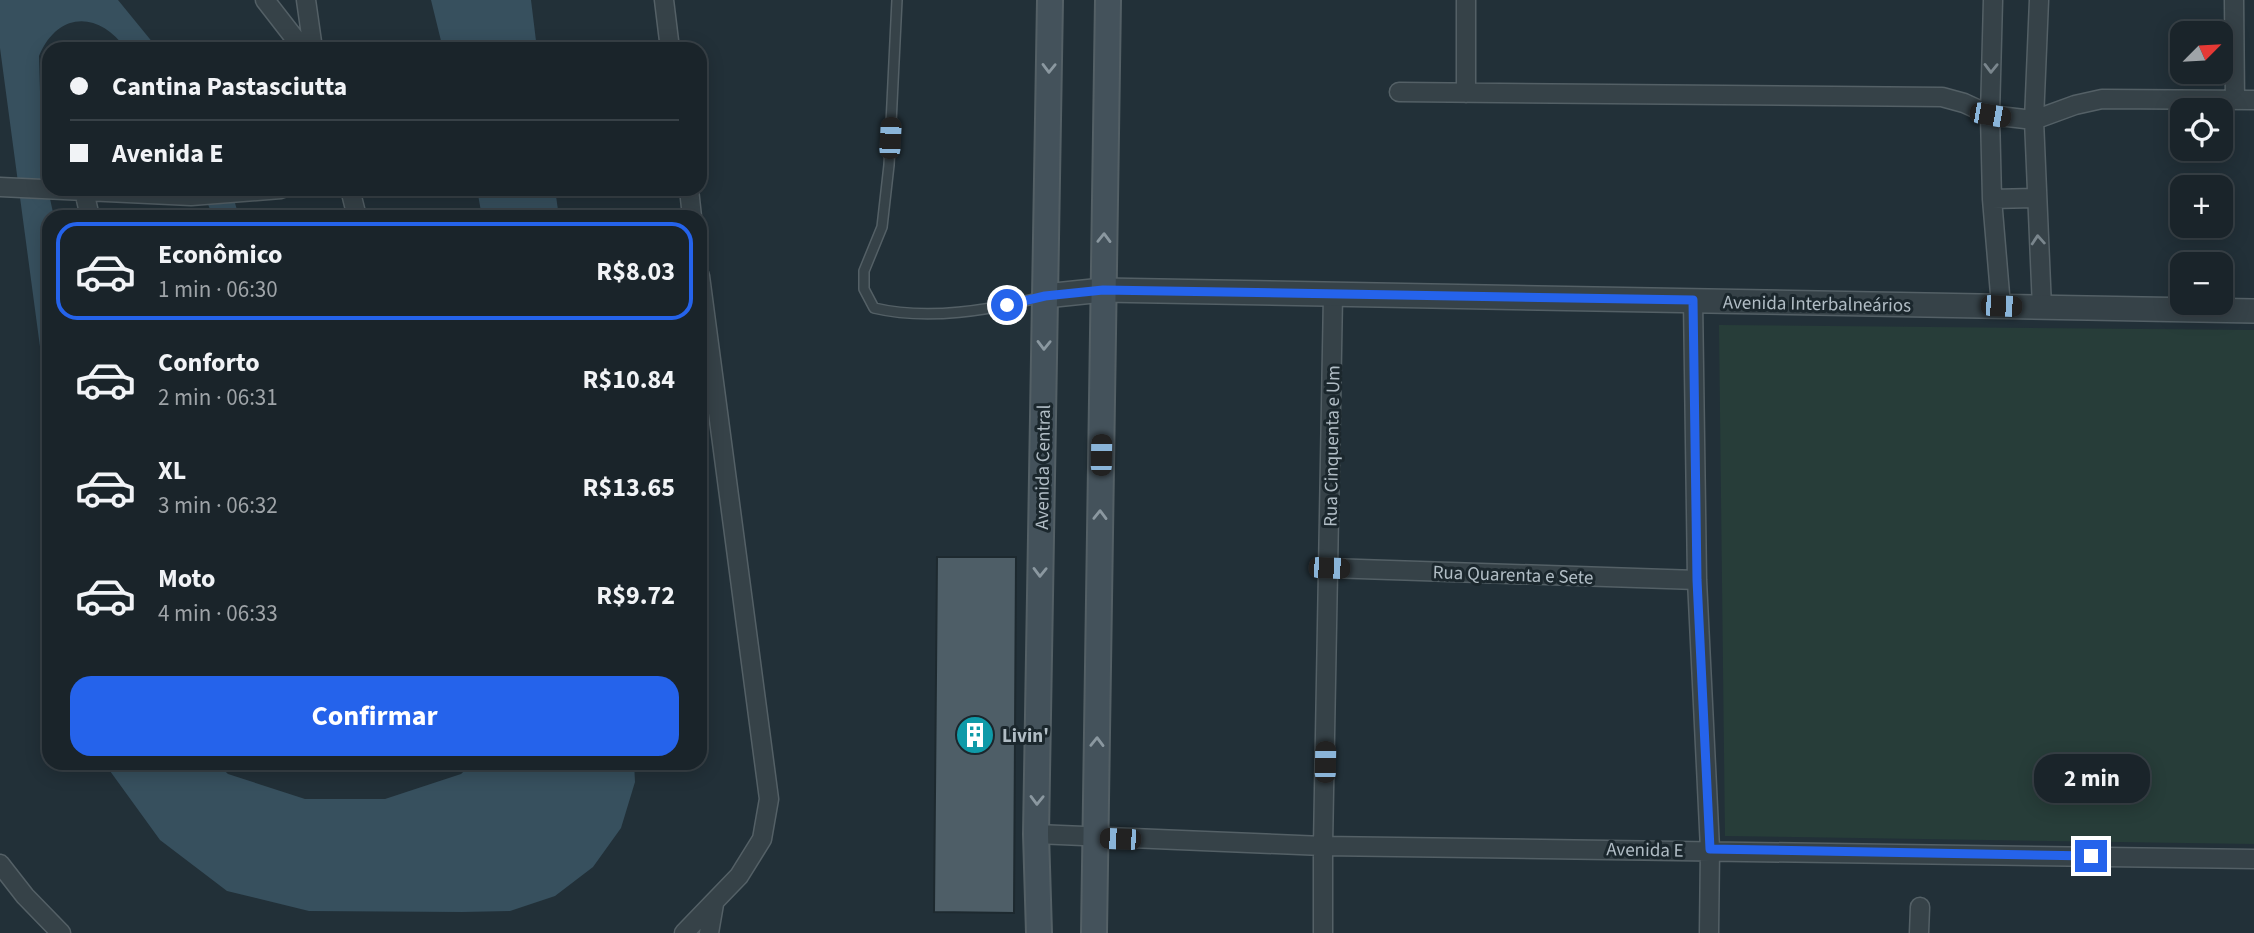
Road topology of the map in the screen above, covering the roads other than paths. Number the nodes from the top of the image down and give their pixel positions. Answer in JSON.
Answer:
{"nodes":[{"id":1,"x":265,"y":0,"type":"edge"},
{"id":2,"x":306,"y":0,"type":"edge"},
{"id":3,"x":664,"y":0,"type":"edge"},
{"id":4,"x":897,"y":0,"type":"edge"},
{"id":5,"x":1050,"y":0,"type":"edge"},
{"id":6,"x":1108,"y":0,"type":"edge"},
{"id":7,"x":1466,"y":0,"type":"edge"},
{"id":8,"x":1993,"y":0,"type":"edge"},
{"id":9,"x":2039,"y":0,"type":"edge"},
{"id":10,"x":2234,"y":0,"type":"edge"},
{"id":11,"x":298,"y":42,"type":"edge"},
{"id":12,"x":312,"y":42,"type":"edge"},
{"id":13,"x":669,"y":42,"type":"edge"},
{"id":14,"x":1399,"y":92,"type":"dead end"},
{"id":15,"x":1465,"y":93,"type":"junction"},
{"id":16,"x":2235,"y":100,"type":"junction"},
{"id":17,"x":2254,"y":100,"type":"edge"},
{"id":18,"x":1990,"y":115,"type":"junction"},
{"id":19,"x":2034,"y":120,"type":"junction"},
{"id":20,"x":1,"y":187,"type":"edge"},
{"id":21,"x":42,"y":189,"type":"edge"},
{"id":22,"x":2035,"y":198,"type":"junction"},
{"id":23,"x":1992,"y":199,"type":"junction"},
{"id":24,"x":1103,"y":290,"type":"junction"},
{"id":25,"x":1334,"y":295,"type":"junction"},
{"id":26,"x":1045,"y":296,"type":"junction"},
{"id":27,"x":1693,"y":300,"type":"junction"},
{"id":28,"x":2001,"y":306,"type":"junction"},
{"id":29,"x":2042,"y":308,"type":"junction"},
{"id":30,"x":2254,"y":311,"type":"edge"},
{"id":31,"x":707,"y":329,"type":"edge"},
{"id":32,"x":1329,"y":568,"type":"junction"},
{"id":33,"x":1697,"y":580,"type":"junction"},
{"id":34,"x":1036,"y":834,"type":"junction"},
{"id":35,"x":1095,"y":838,"type":"junction"},
{"id":36,"x":1323,"y":846,"type":"junction"},
{"id":37,"x":1710,"y":849,"type":"junction"},
{"id":38,"x":2254,"y":859,"type":"edge"},
{"id":39,"x":0,"y":864,"type":"edge"},
{"id":40,"x":714,"y":904,"type":"junction"},
{"id":41,"x":1920,"y":907,"type":"dead end"},
{"id":42,"x":61,"y":933,"type":"edge"},
{"id":43,"x":684,"y":933,"type":"edge"},
{"id":44,"x":709,"y":933,"type":"edge"},
{"id":45,"x":1039,"y":933,"type":"edge"},
{"id":46,"x":1094,"y":933,"type":"edge"},
{"id":47,"x":1323,"y":933,"type":"edge"},
{"id":48,"x":1709,"y":933,"type":"edge"},
{"id":49,"x":1919,"y":933,"type":"edge"}],
"edges":[{"from":1,"to":11,"type":"street"},
{"from":2,"to":12,"type":"street"},
{"from":3,"to":13,"type":"street"},
{"from":4,"to":26,"type":"lane"},
{"from":5,"to":26,"type":"main road","name":"Avenida Central","one_way":true},
{"from":24,"to":6,"type":"main road","one_way":true},
{"from":7,"to":15,"type":"street"},
{"from":8,"to":18,"type":"street","one_way":true},
{"from":9,"to":19,"type":"street"},
{"from":10,"to":16,"type":"street"},
{"from":14,"to":15,"type":"street"},
{"from":15,"to":18,"type":"street"},
{"from":16,"to":17,"type":"street"},
{"from":16,"to":19,"type":"street"},
{"from":18,"to":19,"type":"street"},
{"from":18,"to":23,"type":"street"},
{"from":19,"to":22,"type":"street"},
{"from":20,"to":21,"type":"street"},
{"from":22,"to":23,"type":"street"},
{"from":29,"to":22,"type":"street","one_way":true},
{"from":23,"to":28,"type":"street"},
{"from":24,"to":25,"type":"street","name":"Avenida Interbalneários"},
{"from":24,"to":26,"type":"street","name":"Avenida Interbalneários"},
{"from":35,"to":24,"type":"main road","one_way":true},
{"from":25,"to":27,"type":"street","name":"Avenida Interbalneários"},
{"from":25,"to":32,"type":"street","name":"Rua Cinquenta e Um"},
{"from":26,"to":34,"type":"main road","name":"Avenida Central","one_way":true},
{"from":27,"to":28,"type":"street","name":"Avenida Interbalneários"},
{"from":27,"to":33,"type":"street"},
{"from":28,"to":29,"type":"street","name":"Avenida Interbalneários"},
{"from":29,"to":30,"type":"street","name":"Avenida Interbalneários"},
{"from":31,"to":40,"type":"street"},
{"from":32,"to":33,"type":"street","name":"Rua Quarenta e Sete"},
{"from":32,"to":36,"type":"street","name":"Rua Cinquenta e Um"},
{"from":33,"to":37,"type":"street"},
{"from":34,"to":35,"type":"street","name":"Avenida E"},
{"from":34,"to":45,"type":"main road","name":"Avenida Central"},
{"from":35,"to":36,"type":"street","name":"Avenida E"},
{"from":35,"to":46,"type":"main road"},
{"from":36,"to":37,"type":"street","name":"Avenida E"},
{"from":36,"to":47,"type":"street","name":"Rua Cinquenta e Um"},
{"from":37,"to":38,"type":"street","name":"Avenida E"},
{"from":37,"to":48,"type":"street"},
{"from":39,"to":42,"type":"street"},
{"from":40,"to":43,"type":"street"},
{"from":40,"to":44,"type":"street"},
{"from":41,"to":49,"type":"street"}]}
